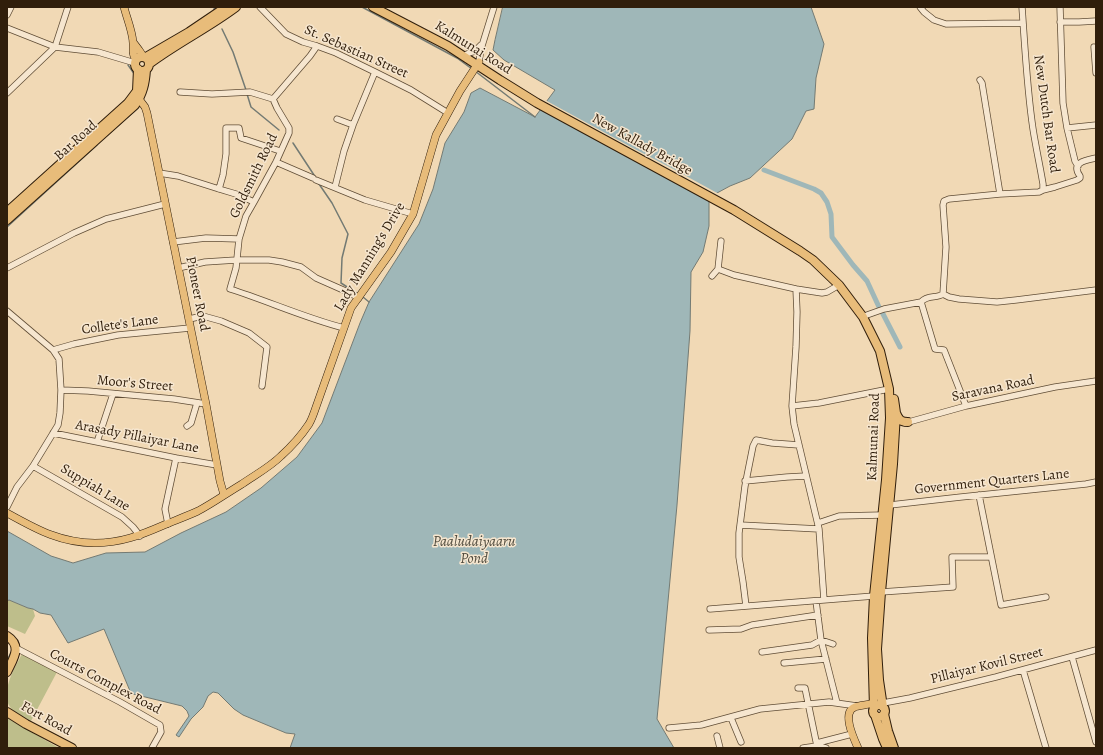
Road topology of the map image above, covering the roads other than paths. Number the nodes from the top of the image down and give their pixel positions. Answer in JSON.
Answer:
{"nodes":[{"id":1,"x":11,"y":7,"type":"edge"},
{"id":2,"x":68,"y":7,"type":"edge"},
{"id":3,"x":124,"y":7,"type":"edge"},
{"id":4,"x":226,"y":7,"type":"edge"},
{"id":5,"x":236,"y":7,"type":"edge"},
{"id":6,"x":260,"y":7,"type":"edge"},
{"id":7,"x":373,"y":7,"type":"edge"},
{"id":8,"x":385,"y":7,"type":"edge"},
{"id":9,"x":494,"y":7,"type":"edge"},
{"id":10,"x":920,"y":7,"type":"edge"},
{"id":11,"x":1022,"y":7,"type":"edge"},
{"id":12,"x":1060,"y":7,"type":"edge"},
{"id":13,"x":7,"y":15,"type":"edge"},
{"id":14,"x":1096,"y":21,"type":"edge"},
{"id":15,"x":1060,"y":22,"type":"junction"},
{"id":16,"x":1023,"y":23,"type":"junction"},
{"id":17,"x":7,"y":28,"type":"edge"},
{"id":18,"x":483,"y":41,"type":"junction"},
{"id":19,"x":317,"y":46,"type":"junction"},
{"id":20,"x":55,"y":47,"type":"junction"},
{"id":21,"x":1094,"y":47,"type":"dead end"},
{"id":22,"x":467,"y":54,"type":"junction"},
{"id":23,"x":142,"y":63,"type":"junction"},
{"id":24,"x":478,"y":64,"type":"junction"},
{"id":25,"x":485,"y":70,"type":"junction"},
{"id":26,"x":374,"y":72,"type":"junction"},
{"id":27,"x":1096,"y":74,"type":"edge"},
{"id":28,"x":470,"y":75,"type":"junction"},
{"id":29,"x":980,"y":80,"type":"dead end"},
{"id":30,"x":180,"y":92,"type":"dead end"},
{"id":31,"x":7,"y":93,"type":"edge"},
{"id":32,"x":273,"y":98,"type":"junction"},
{"id":33,"x":139,"y":99,"type":"junction"},
{"id":34,"x":537,"y":101,"type":"junction"},
{"id":35,"x":448,"y":113,"type":"junction"},
{"id":36,"x":337,"y":118,"type":"dead end"},
{"id":37,"x":353,"y":124,"type":"junction"},
{"id":38,"x":1096,"y":125,"type":"edge"},
{"id":39,"x":1067,"y":128,"type":"junction"},
{"id":40,"x":280,"y":151,"type":"junction"},
{"id":41,"x":1096,"y":158,"type":"edge"},
{"id":42,"x":276,"y":162,"type":"junction"},
{"id":43,"x":1078,"y":166,"type":"junction"},
{"id":44,"x":159,"y":173,"type":"junction"},
{"id":45,"x":335,"y":187,"type":"junction"},
{"id":46,"x":219,"y":188,"type":"junction"},
{"id":47,"x":1043,"y":190,"type":"junction"},
{"id":48,"x":1000,"y":194,"type":"junction"},
{"id":49,"x":254,"y":202,"type":"junction"},
{"id":50,"x":165,"y":204,"type":"junction"},
{"id":51,"x":735,"y":209,"type":"junction"},
{"id":52,"x":7,"y":212,"type":"edge"},
{"id":53,"x":413,"y":214,"type":"junction"},
{"id":54,"x":7,"y":220,"type":"edge"},
{"id":55,"x":240,"y":239,"type":"junction"},
{"id":56,"x":721,"y":241,"type":"dead end"},
{"id":57,"x":173,"y":242,"type":"junction"},
{"id":58,"x":236,"y":260,"type":"junction"},
{"id":59,"x":7,"y":268,"type":"edge"},
{"id":60,"x":178,"y":268,"type":"junction"},
{"id":61,"x":718,"y":269,"type":"junction"},
{"id":62,"x":712,"y":276,"type":"dead end"},
{"id":63,"x":839,"y":284,"type":"junction"},
{"id":64,"x":796,"y":289,"type":"junction"},
{"id":65,"x":1096,"y":290,"type":"edge"},
{"id":66,"x":943,"y":294,"type":"junction"},
{"id":67,"x":359,"y":298,"type":"junction"},
{"id":68,"x":921,"y":302,"type":"junction"},
{"id":69,"x":7,"y":311,"type":"edge"},
{"id":70,"x":865,"y":316,"type":"junction"},
{"id":71,"x":189,"y":319,"type":"junction"},
{"id":72,"x":190,"y":328,"type":"junction"},
{"id":73,"x":344,"y":328,"type":"junction"},
{"id":74,"x":53,"y":350,"type":"junction"},
{"id":75,"x":1096,"y":381,"type":"edge"},
{"id":76,"x":262,"y":386,"type":"dead end"},
{"id":77,"x":889,"y":389,"type":"junction"},
{"id":78,"x":61,"y":390,"type":"junction"},
{"id":79,"x":113,"y":394,"type":"junction"},
{"id":80,"x":197,"y":403,"type":"junction"},
{"id":81,"x":206,"y":404,"type":"junction"},
{"id":82,"x":792,"y":406,"type":"junction"},
{"id":83,"x":966,"y":406,"type":"junction"},
{"id":84,"x":896,"y":414,"type":"junction"},
{"id":85,"x":908,"y":422,"type":"junction"},
{"id":86,"x":896,"y":425,"type":"junction"},
{"id":87,"x":187,"y":426,"type":"dead end"},
{"id":88,"x":53,"y":433,"type":"junction"},
{"id":89,"x":97,"y":442,"type":"junction"},
{"id":90,"x":799,"y":445,"type":"junction"},
{"id":91,"x":176,"y":458,"type":"junction"},
{"id":92,"x":217,"y":465,"type":"junction"},
{"id":93,"x":33,"y":466,"type":"junction"},
{"id":94,"x":806,"y":476,"type":"junction"},
{"id":95,"x":746,"y":481,"type":"junction"},
{"id":96,"x":1096,"y":482,"type":"edge"},
{"id":97,"x":224,"y":495,"type":"junction"},
{"id":98,"x":979,"y":495,"type":"junction"},
{"id":99,"x":890,"y":505,"type":"junction"},
{"id":100,"x":7,"y":507,"type":"edge"},
{"id":101,"x":7,"y":513,"type":"edge"},
{"id":102,"x":882,"y":515,"type":"junction"},
{"id":103,"x":168,"y":524,"type":"junction"},
{"id":104,"x":740,"y":525,"type":"junction"},
{"id":105,"x":818,"y":526,"type":"junction"},
{"id":106,"x":140,"y":536,"type":"junction"},
{"id":107,"x":991,"y":557,"type":"junction"},
{"id":108,"x":878,"y":594,"type":"junction"},
{"id":109,"x":1046,"y":597,"type":"dead end"},
{"id":110,"x":824,"y":600,"type":"junction"},
{"id":111,"x":816,"y":601,"type":"junction"},
{"id":112,"x":746,"y":606,"type":"junction"},
{"id":113,"x":710,"y":609,"type":"dead end"},
{"id":114,"x":818,"y":615,"type":"junction"},
{"id":115,"x":709,"y":630,"type":"dead end"},
{"id":116,"x":7,"y":636,"type":"edge"},
{"id":117,"x":821,"y":640,"type":"junction"},
{"id":118,"x":833,"y":644,"type":"dead end"},
{"id":119,"x":16,"y":648,"type":"junction"},
{"id":120,"x":1096,"y":650,"type":"edge"},
{"id":121,"x":762,"y":652,"type":"dead end"},
{"id":122,"x":1072,"y":656,"type":"junction"},
{"id":123,"x":826,"y":658,"type":"junction"},
{"id":124,"x":784,"y":663,"type":"dead end"},
{"id":125,"x":1023,"y":670,"type":"junction"},
{"id":126,"x":7,"y":672,"type":"edge"},
{"id":127,"x":798,"y":688,"type":"dead end"},
{"id":128,"x":837,"y":703,"type":"junction"},
{"id":129,"x":809,"y":704,"type":"junction"},
{"id":130,"x":859,"y":706,"type":"junction"},
{"id":131,"x":883,"y":708,"type":"junction"},
{"id":132,"x":874,"y":709,"type":"junction"},
{"id":133,"x":7,"y":712,"type":"edge"},
{"id":134,"x":731,"y":718,"type":"junction"},
{"id":135,"x":669,"y":728,"type":"dead end"},
{"id":136,"x":852,"y":734,"type":"junction"},
{"id":137,"x":717,"y":736,"type":"dead end"},
{"id":138,"x":741,"y":742,"type":"dead end"},
{"id":139,"x":1096,"y":742,"type":"edge"},
{"id":140,"x":817,"y":744,"type":"junction"},
{"id":141,"x":72,"y":748,"type":"edge"},
{"id":142,"x":152,"y":748,"type":"edge"},
{"id":143,"x":720,"y":748,"type":"edge"},
{"id":144,"x":803,"y":748,"type":"edge"},
{"id":145,"x":826,"y":748,"type":"edge"},
{"id":146,"x":858,"y":748,"type":"edge"},
{"id":147,"x":887,"y":748,"type":"edge"},
{"id":148,"x":894,"y":748,"type":"edge"},
{"id":149,"x":1046,"y":748,"type":"edge"}],
"edges":[{"from":1,"to":13,"type":"street"},
{"from":2,"to":20,"type":"street"},
{"from":3,"to":23,"type":"main road","name":"Bar Road"},
{"from":4,"to":23,"type":"highway"},
{"from":5,"to":23,"type":"highway"},
{"from":6,"to":19,"type":"street","name":"St. Sebastian Street"},
{"from":7,"to":24,"type":"highway","name":"Kalmunai Road"},
{"from":8,"to":22,"type":"highway","name":"Kalmunai Road"},
{"from":9,"to":18,"type":"street"},
{"from":10,"to":16,"type":"street"},
{"from":11,"to":16,"type":"street","name":"New Dutch Bar Road"},
{"from":12,"to":15,"type":"street"},
{"from":14,"to":15,"type":"street"},
{"from":15,"to":39,"type":"street"},
{"from":16,"to":47,"type":"street","name":"New Dutch Bar Road"},
{"from":17,"to":20,"type":"street"},
{"from":18,"to":22,"type":"street"},
{"from":18,"to":24,"type":"street"},
{"from":19,"to":26,"type":"street","name":"St. Sebastian Street"},
{"from":19,"to":32,"type":"street"},
{"from":20,"to":23,"type":"street"},
{"from":20,"to":31,"type":"street"},
{"from":21,"to":27,"type":"street"},
{"from":22,"to":24,"type":"highway","name":"Kalmunai Road"},
{"from":23,"to":33,"type":"highway","name":"Bar Road"},
{"from":23,"to":52,"type":"highway","name":"Bar Road"},
{"from":24,"to":25,"type":"highway","name":"Kalmunai Road"},
{"from":24,"to":28,"type":"main road","name":"Lady Manning’s Drive"},
{"from":24,"to":34,"type":"highway","name":"Kalmunai Road"},
{"from":25,"to":28,"type":"main road"},
{"from":25,"to":34,"type":"highway","name":"Kalmunai Road"},
{"from":26,"to":35,"type":"street","name":"St. Sebastian Street"},
{"from":26,"to":37,"type":"street"},
{"from":28,"to":35,"type":"main road","name":"Lady Manning’s Drive"},
{"from":29,"to":48,"type":"street"},
{"from":30,"to":32,"type":"street"},
{"from":32,"to":40,"type":"street","name":"Goldsmith Road"},
{"from":33,"to":44,"type":"main road","name":"Pioneer Road"},
{"from":33,"to":54,"type":"highway","name":"Bar Road"},
{"from":34,"to":51,"type":"highway","name":"New Kallady Bridge"},
{"from":35,"to":53,"type":"main road","name":"Lady Manning’s Drive"},
{"from":36,"to":37,"type":"street"},
{"from":37,"to":45,"type":"street"},
{"from":38,"to":39,"type":"street"},
{"from":39,"to":43,"type":"street"},
{"from":40,"to":42,"type":"street","name":"Goldsmith Road"},
{"from":40,"to":46,"type":"street"},
{"from":41,"to":43,"type":"street"},
{"from":42,"to":45,"type":"street"},
{"from":42,"to":49,"type":"street","name":"Goldsmith Road"},
{"from":43,"to":47,"type":"street"},
{"from":44,"to":46,"type":"street"},
{"from":44,"to":50,"type":"main road","name":"Pioneer Road"},
{"from":45,"to":53,"type":"street"},
{"from":46,"to":49,"type":"street"},
{"from":47,"to":48,"type":"street","name":"New Dutch Bar Road"},
{"from":48,"to":66,"type":"street","name":"New Dutch Bar Road"},
{"from":49,"to":55,"type":"street","name":"Goldsmith Road"},
{"from":50,"to":57,"type":"main road","name":"Pioneer Road"},
{"from":50,"to":59,"type":"street"},
{"from":51,"to":63,"type":"highway","name":"Kalmunai Road"},
{"from":51,"to":70,"type":"highway","name":"Kalmunai Road"},
{"from":53,"to":67,"type":"main road","name":"Lady Manning’s Drive"},
{"from":55,"to":57,"type":"street"},
{"from":55,"to":58,"type":"street","name":"Goldsmith Road"},
{"from":56,"to":61,"type":"street"},
{"from":57,"to":60,"type":"main road","name":"Pioneer Road"},
{"from":58,"to":60,"type":"street"},
{"from":58,"to":67,"type":"street"},
{"from":58,"to":73,"type":"street","name":"Goldsmith Road"},
{"from":60,"to":71,"type":"main road","name":"Pioneer Road"},
{"from":61,"to":62,"type":"street"},
{"from":61,"to":64,"type":"street"},
{"from":63,"to":64,"type":"street"},
{"from":63,"to":70,"type":"highway","name":"Kalmunai Road"},
{"from":64,"to":82,"type":"street"},
{"from":65,"to":66,"type":"street"},
{"from":66,"to":68,"type":"street"},
{"from":67,"to":73,"type":"main road","name":"Lady Manning’s Drive"},
{"from":68,"to":70,"type":"street"},
{"from":68,"to":83,"type":"street"},
{"from":69,"to":74,"type":"street"},
{"from":70,"to":77,"type":"highway","name":"Kalmunai Road"},
{"from":70,"to":84,"type":"highway","name":"Kalmunai Road"},
{"from":71,"to":72,"type":"main road","name":"Pioneer Road"},
{"from":71,"to":76,"type":"street"},
{"from":72,"to":74,"type":"street","name":"Collete's Lane"},
{"from":72,"to":81,"type":"main road","name":"Pioneer Road"},
{"from":73,"to":97,"type":"main road","name":"Lady Manning’s Drive"},
{"from":74,"to":78,"type":"street"},
{"from":75,"to":83,"type":"street","name":"Saravana Road"},
{"from":77,"to":82,"type":"street"},
{"from":77,"to":102,"type":"highway","name":"Kalmunai Road"},
{"from":78,"to":79,"type":"street","name":"Moor's Street"},
{"from":78,"to":88,"type":"street"},
{"from":79,"to":80,"type":"street","name":"Moor's Street"},
{"from":79,"to":89,"type":"street"},
{"from":80,"to":81,"type":"street","name":"Moor's Street"},
{"from":80,"to":87,"type":"street"},
{"from":81,"to":92,"type":"main road","name":"Pioneer Road"},
{"from":82,"to":90,"type":"street"},
{"from":83,"to":85,"type":"street","name":"Saravana Road"},
{"from":84,"to":85,"type":"highway"},
{"from":84,"to":86,"type":"highway","name":"Kalmunai Road"},
{"from":85,"to":86,"type":"street","name":"Saravana Road"},
{"from":86,"to":99,"type":"highway","name":"Kalmunai Road"},
{"from":88,"to":89,"type":"street","name":"Arasady Pillaiyar Lane"},
{"from":88,"to":93,"type":"street"},
{"from":89,"to":91,"type":"street","name":"Arasady Pillaiyar Lane"},
{"from":90,"to":94,"type":"street"},
{"from":90,"to":95,"type":"street"},
{"from":91,"to":92,"type":"street","name":"Arasady Pillaiyar Lane"},
{"from":91,"to":103,"type":"street"},
{"from":92,"to":97,"type":"main road","name":"Pioneer Road"},
{"from":93,"to":100,"type":"street"},
{"from":93,"to":106,"type":"street","name":"Suppiah Lane"},
{"from":94,"to":95,"type":"street"},
{"from":94,"to":105,"type":"street"},
{"from":95,"to":104,"type":"street"},
{"from":96,"to":98,"type":"street","name":"Government Quarters Lane"},
{"from":97,"to":103,"type":"main road","name":"Lady Manning’s Drive"},
{"from":98,"to":99,"type":"street","name":"Government Quarters Lane"},
{"from":98,"to":107,"type":"street"},
{"from":99,"to":108,"type":"highway","name":"Kalmunai Road"},
{"from":101,"to":106,"type":"main road","name":"Lady Manning’s Drive"},
{"from":102,"to":105,"type":"street"},
{"from":102,"to":108,"type":"highway","name":"Kalmunai Road"},
{"from":103,"to":106,"type":"main road","name":"Lady Manning’s Drive"},
{"from":104,"to":105,"type":"street"},
{"from":104,"to":112,"type":"street"},
{"from":105,"to":110,"type":"street"},
{"from":107,"to":108,"type":"street"},
{"from":107,"to":109,"type":"street"},
{"from":108,"to":110,"type":"street"},
{"from":108,"to":131,"type":"highway","name":"Kalmunai Road"},
{"from":108,"to":132,"type":"highway","name":"Kalmunai Road"},
{"from":110,"to":111,"type":"street"},
{"from":111,"to":112,"type":"street"},
{"from":111,"to":114,"type":"street"},
{"from":112,"to":113,"type":"street"},
{"from":114,"to":115,"type":"street"},
{"from":114,"to":117,"type":"street"},
{"from":116,"to":119,"type":"highway"},
{"from":117,"to":118,"type":"street"},
{"from":117,"to":121,"type":"street"},
{"from":117,"to":123,"type":"street"},
{"from":119,"to":126,"type":"highway"},
{"from":119,"to":142,"type":"street","name":"Courts Complex Road"},
{"from":120,"to":122,"type":"street","name":"Pillaiyar Kovil Street"},
{"from":122,"to":125,"type":"street","name":"Pillaiyar Kovil Street"},
{"from":122,"to":139,"type":"street"},
{"from":123,"to":124,"type":"street"},
{"from":123,"to":128,"type":"street"},
{"from":125,"to":131,"type":"street","name":"Pillaiyar Kovil Street"},
{"from":125,"to":149,"type":"street"},
{"from":127,"to":129,"type":"street"},
{"from":128,"to":129,"type":"street"},
{"from":128,"to":130,"type":"street"},
{"from":129,"to":134,"type":"street"},
{"from":129,"to":140,"type":"street"},
{"from":130,"to":132,"type":"main road"},
{"from":130,"to":136,"type":"main road"},
{"from":131,"to":132,"type":"highway"},
{"from":131,"to":148,"type":"highway","name":"Kalmunai Road"},
{"from":132,"to":147,"type":"highway","name":"Kalmunai Road"},
{"from":133,"to":141,"type":"highway","name":"Fort Road"},
{"from":134,"to":135,"type":"street"},
{"from":134,"to":138,"type":"street"},
{"from":136,"to":140,"type":"street"},
{"from":136,"to":146,"type":"main road"},
{"from":137,"to":143,"type":"street"},
{"from":140,"to":144,"type":"street"},
{"from":140,"to":145,"type":"street"}]}
